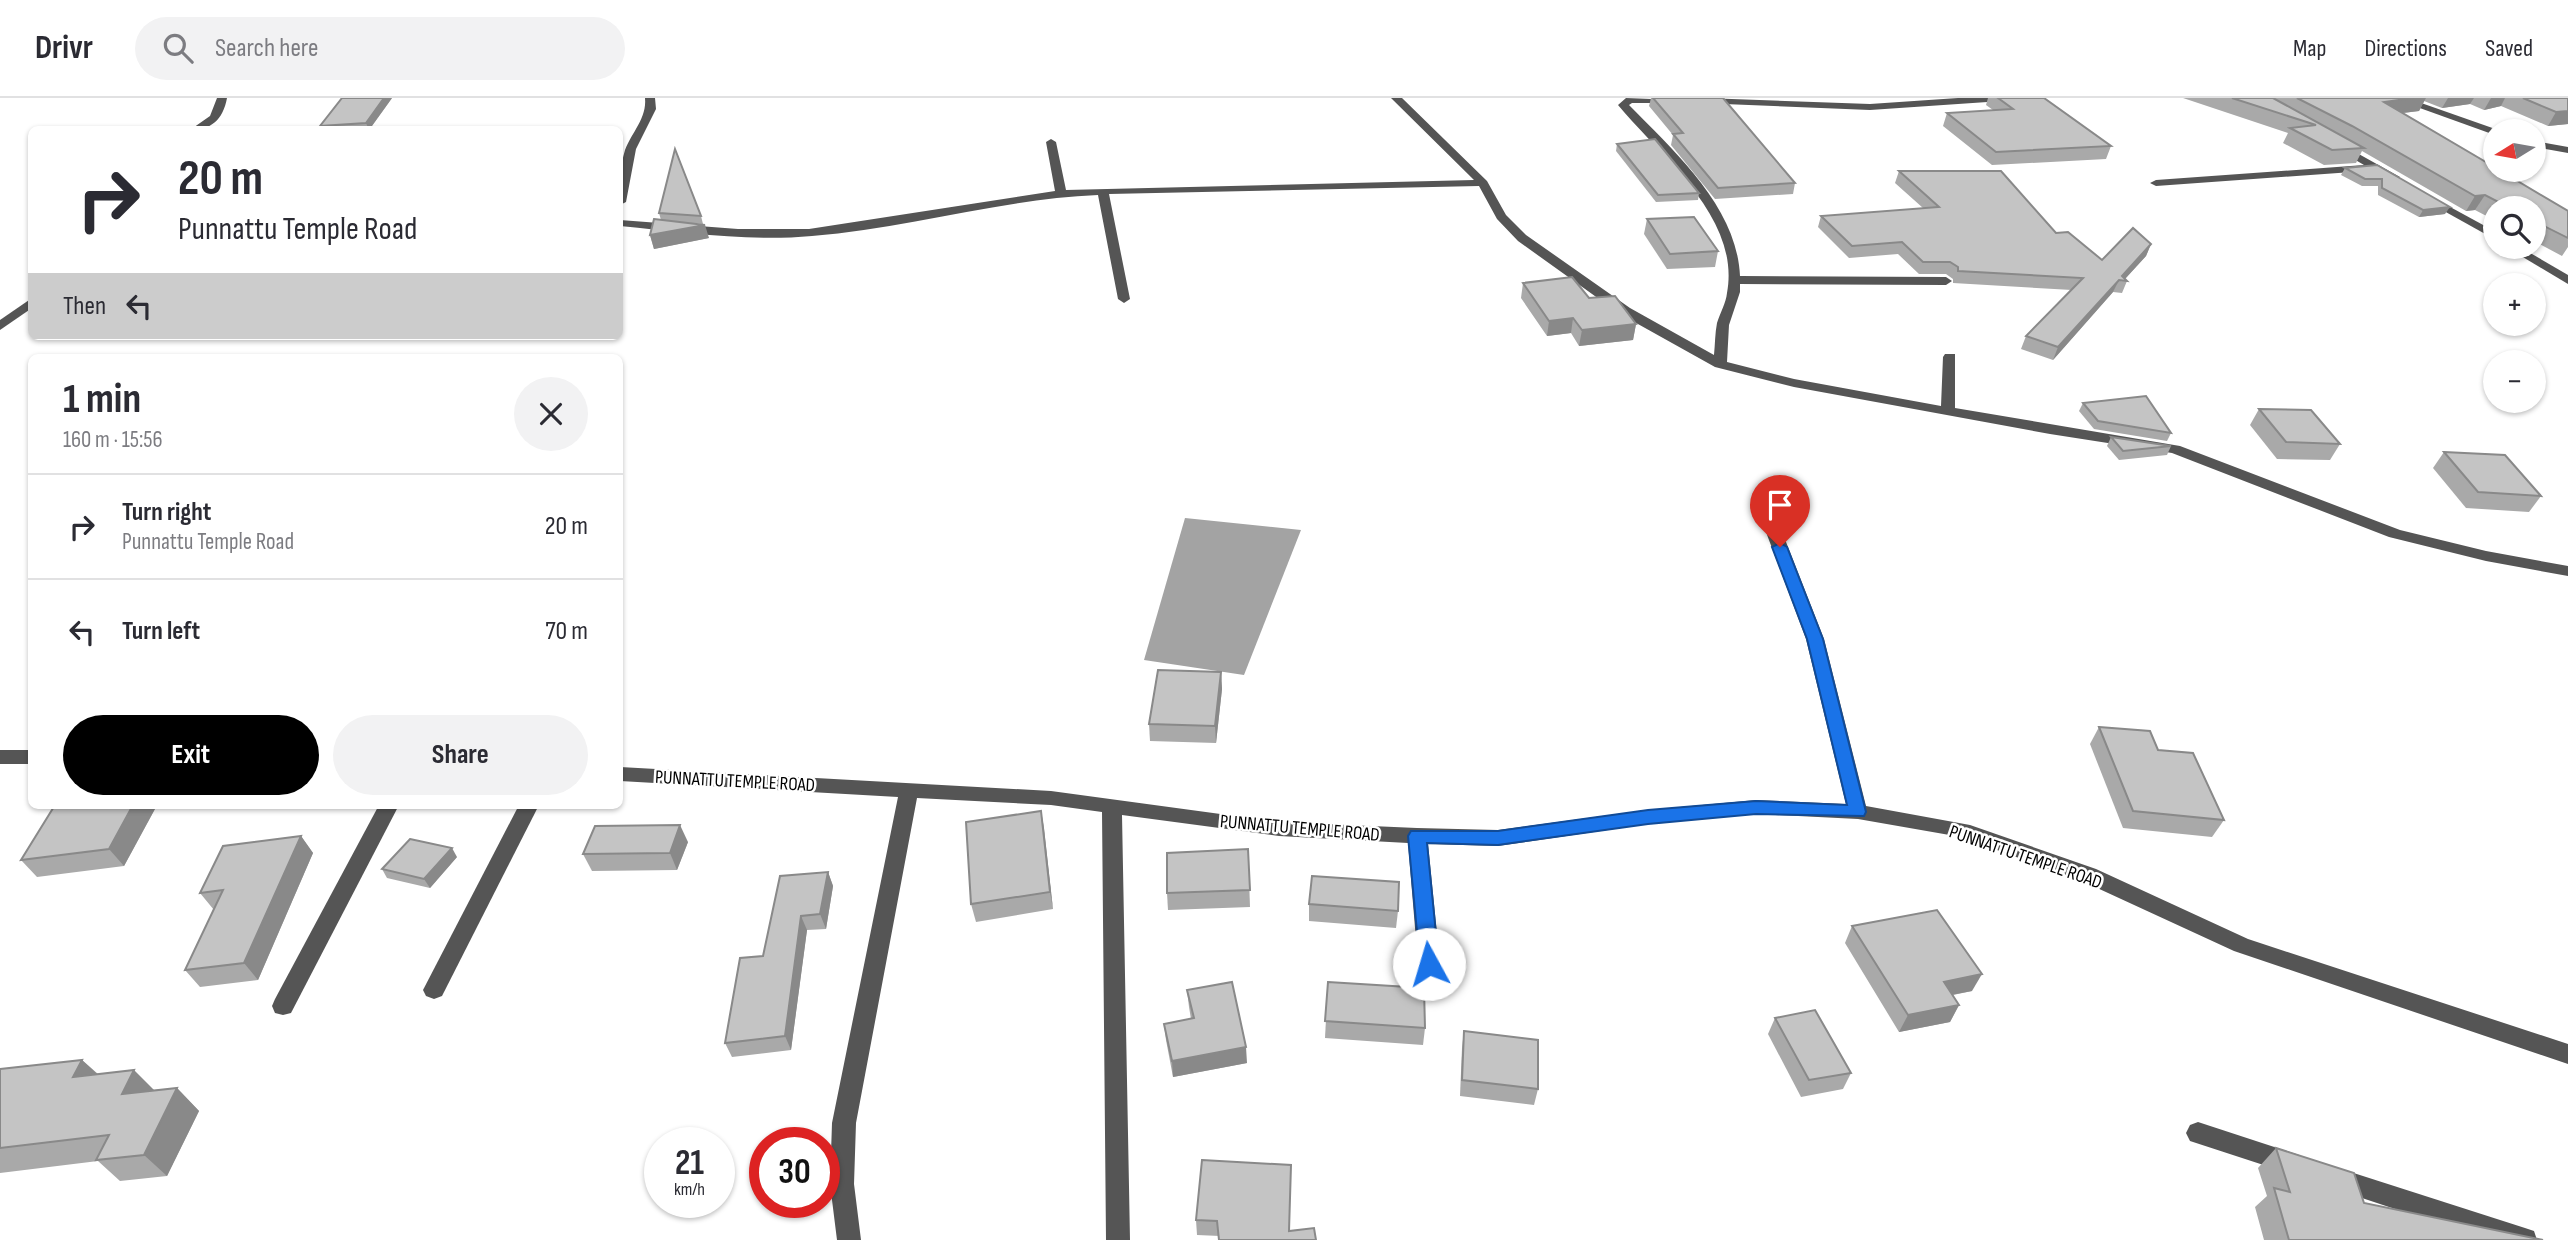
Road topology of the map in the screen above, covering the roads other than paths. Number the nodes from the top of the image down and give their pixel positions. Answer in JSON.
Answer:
{"nodes":[{"id":1,"x":222,"y":98,"type":"edge"},
{"id":2,"x":650,"y":98,"type":"edge"},
{"id":3,"x":1396,"y":98,"type":"edge"},
{"id":4,"x":2002,"y":98,"type":"edge"},
{"id":5,"x":2397,"y":98,"type":"edge"},
{"id":6,"x":202,"y":126,"type":"edge"},
{"id":7,"x":2483,"y":128,"type":"edge"},
{"id":8,"x":2327,"y":139,"type":"edge"},
{"id":9,"x":1052,"y":142,"type":"dead end"},
{"id":10,"x":2546,"y":146,"type":"edge"},
{"id":11,"x":2568,"y":150,"type":"edge"},
{"id":12,"x":2376,"y":167,"type":"junction"},
{"id":13,"x":2400,"y":181,"type":"edge"},
{"id":14,"x":1483,"y":183,"type":"junction"},
{"id":15,"x":2156,"y":183,"type":"dead end"},
{"id":16,"x":623,"y":188,"type":"edge"},
{"id":17,"x":1103,"y":191,"type":"junction"},
{"id":18,"x":1061,"y":194,"type":"junction"},
{"id":19,"x":2424,"y":195,"type":"edge"},
{"id":20,"x":623,"y":223,"type":"edge"},
{"id":21,"x":2483,"y":229,"type":"edge"},
{"id":22,"x":2532,"y":259,"type":"edge"},
{"id":23,"x":1734,"y":280,"type":"junction"},
{"id":24,"x":2568,"y":280,"type":"edge"},
{"id":25,"x":1946,"y":281,"type":"dead end"},
{"id":26,"x":1124,"y":299,"type":"dead end"},
{"id":27,"x":28,"y":305,"type":"edge"},
{"id":28,"x":0,"y":326,"type":"edge"},
{"id":29,"x":1950,"y":357,"type":"dead end"},
{"id":30,"x":1720,"y":364,"type":"junction"},
{"id":31,"x":1948,"y":411,"type":"junction"},
{"id":32,"x":1771,"y":524,"type":"dead end"},
{"id":33,"x":2568,"y":571,"type":"edge"},
{"id":34,"x":0,"y":757,"type":"edge"},
{"id":35,"x":28,"y":757,"type":"edge"},
{"id":36,"x":623,"y":774,"type":"edge"},
{"id":37,"x":909,"y":790,"type":"junction"},
{"id":38,"x":1112,"y":805,"type":"junction"},
{"id":39,"x":387,"y":809,"type":"edge"},
{"id":40,"x":527,"y":809,"type":"edge"},
{"id":41,"x":1858,"y":812,"type":"junction"},
{"id":42,"x":1417,"y":836,"type":"junction"},
{"id":43,"x":1429,"y":964,"type":"dead end"},
{"id":44,"x":434,"y":990,"type":"dead end"},
{"id":45,"x":283,"y":1006,"type":"dead end"},
{"id":46,"x":2568,"y":1054,"type":"edge"},
{"id":47,"x":2198,"y":1133,"type":"dead end"},
{"id":48,"x":849,"y":1240,"type":"edge"},
{"id":49,"x":1118,"y":1240,"type":"edge"},
{"id":50,"x":2525,"y":1240,"type":"edge"}],
"edges":[{"from":1,"to":6,"type":"street"},
{"from":2,"to":16,"type":"street"},
{"from":3,"to":14,"type":"street"},
{"from":4,"to":23,"type":"street"},
{"from":5,"to":7,"type":"street"},
{"from":8,"to":12,"type":"street"},
{"from":9,"to":18,"type":"street"},
{"from":10,"to":11,"type":"street"},
{"from":12,"to":13,"type":"street"},
{"from":12,"to":15,"type":"street"},
{"from":14,"to":17,"type":"street"},
{"from":14,"to":30,"type":"street"},
{"from":17,"to":18,"type":"street"},
{"from":17,"to":26,"type":"street"},
{"from":18,"to":20,"type":"street"},
{"from":19,"to":21,"type":"street"},
{"from":22,"to":24,"type":"street"},
{"from":23,"to":25,"type":"street"},
{"from":23,"to":30,"type":"street"},
{"from":27,"to":28,"type":"street"},
{"from":29,"to":31,"type":"street"},
{"from":30,"to":31,"type":"street"},
{"from":31,"to":33,"type":"street"},
{"from":32,"to":41,"type":"street"},
{"from":34,"to":35,"type":"street"},
{"from":36,"to":37,"type":"street","name":"PUNNATTU TEMPLE ROAD"},
{"from":37,"to":38,"type":"street","name":"PUNNATTU TEMPLE ROAD"},
{"from":37,"to":48,"type":"street"},
{"from":38,"to":42,"type":"street","name":"PUNNATTU TEMPLE ROAD"},
{"from":38,"to":49,"type":"street"},
{"from":39,"to":45,"type":"street"},
{"from":40,"to":44,"type":"street"},
{"from":41,"to":42,"type":"street","name":"PUNNATTU TEMPLE ROAD"},
{"from":41,"to":46,"type":"street","name":"PUNNATTU TEMPLE ROAD"},
{"from":42,"to":43,"type":"street"},
{"from":47,"to":50,"type":"street"}]}
